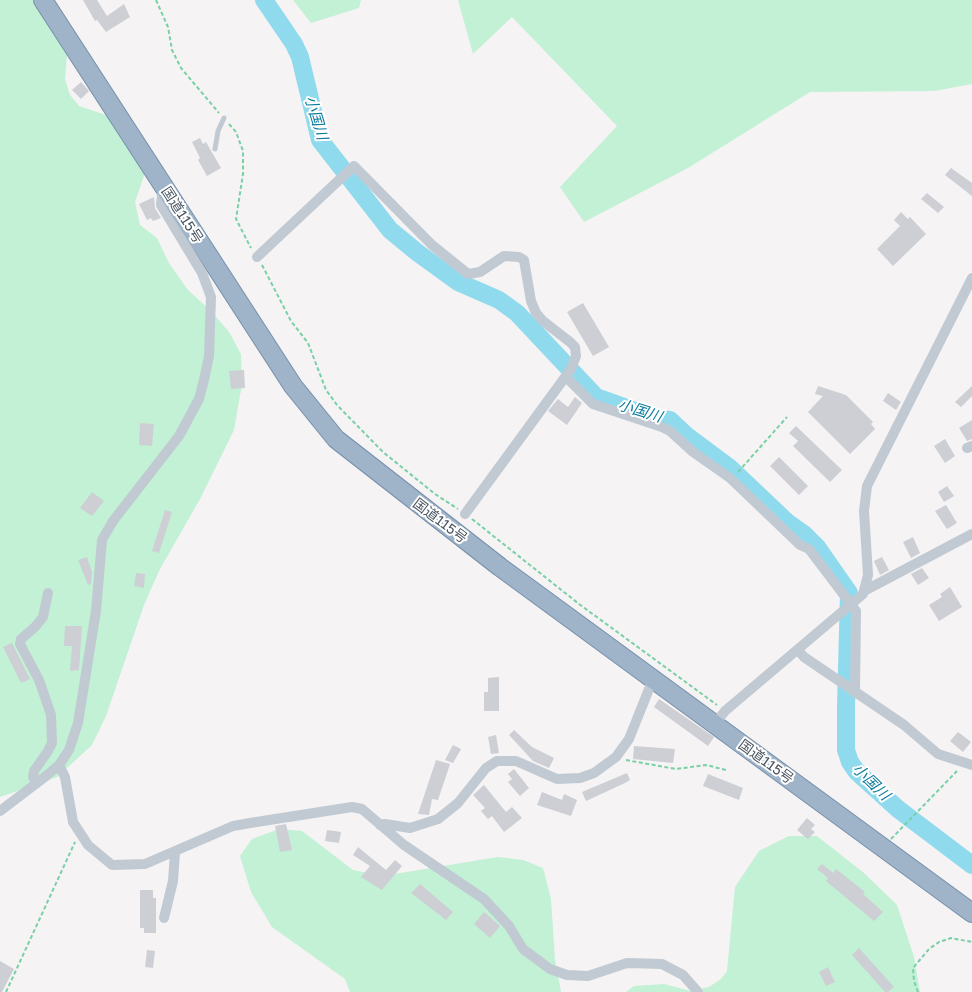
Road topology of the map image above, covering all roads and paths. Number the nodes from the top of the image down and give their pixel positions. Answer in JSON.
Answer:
{"nodes":[{"id":1,"x":43,"y":0,"type":"edge"},
{"id":2,"x":156,"y":0,"type":"edge"},
{"id":3,"x":224,"y":118,"type":"junction"},
{"id":4,"x":215,"y":148,"type":"dead end"},
{"id":5,"x":163,"y":186,"type":"junction"},
{"id":6,"x":257,"y":257,"type":"junction"},
{"id":7,"x":972,"y":278,"type":"edge"},
{"id":8,"x":962,"y":298,"type":"junction"},
{"id":9,"x":972,"y":304,"type":"edge"},
{"id":10,"x":566,"y":377,"type":"junction"},
{"id":11,"x":787,"y":417,"type":"dead end"},
{"id":12,"x":732,"y":479,"type":"junction"},
{"id":13,"x":465,"y":514,"type":"junction"},
{"id":14,"x":972,"y":534,"type":"edge"},
{"id":15,"x":864,"y":591,"type":"junction"},
{"id":16,"x":48,"y":592,"type":"dead end"},
{"id":17,"x":852,"y":605,"type":"junction"},
{"id":18,"x":798,"y":650,"type":"junction"},
{"id":19,"x":653,"y":679,"type":"junction"},
{"id":20,"x":856,"y":693,"type":"junction"},
{"id":21,"x":720,"y":717,"type":"junction"},
{"id":22,"x":618,"y":754,"type":"junction"},
{"id":23,"x":971,"y":764,"type":"edge"},
{"id":24,"x":59,"y":765,"type":"junction"},
{"id":25,"x":726,"y":770,"type":"dead end"},
{"id":26,"x":37,"y":783,"type":"junction"},
{"id":27,"x":0,"y":812,"type":"edge"},
{"id":28,"x":380,"y":825,"type":"junction"},
{"id":29,"x":81,"y":836,"type":"junction"},
{"id":30,"x":882,"y":848,"type":"junction"},
{"id":31,"x":175,"y":852,"type":"junction"},
{"id":32,"x":972,"y":913,"type":"edge"},
{"id":33,"x":164,"y":918,"type":"dead end"},
{"id":34,"x":972,"y":942,"type":"edge"},
{"id":35,"x":6,"y":992,"type":"edge"},
{"id":36,"x":698,"y":992,"type":"edge"},
{"id":37,"x":918,"y":992,"type":"edge"}],
"edges":[{"from":1,"to":5,"type":"highway","name":"国道115号"},
{"from":2,"to":3,"type":"path"},
{"from":3,"to":4,"type":"lane"},
{"from":3,"to":6,"type":"path"},
{"from":5,"to":19,"type":"highway","name":"国道115号"},
{"from":5,"to":24,"type":"street"},
{"from":6,"to":10,"type":"street"},
{"from":6,"to":13,"type":"path"},
{"from":7,"to":8,"type":"street"},
{"from":8,"to":9,"type":"street"},
{"from":8,"to":15,"type":"street"},
{"from":10,"to":12,"type":"street"},
{"from":10,"to":13,"type":"street"},
{"from":11,"to":12,"type":"path"},
{"from":12,"to":17,"type":"street"},
{"from":13,"to":21,"type":"path"},
{"from":14,"to":15,"type":"street"},
{"from":15,"to":17,"type":"street"},
{"from":16,"to":26,"type":"street"},
{"from":17,"to":18,"type":"street"},
{"from":17,"to":20,"type":"street"},
{"from":18,"to":20,"type":"street"},
{"from":18,"to":21,"type":"street"},
{"from":19,"to":21,"type":"highway","name":"国道115号"},
{"from":19,"to":22,"type":"street"},
{"from":20,"to":23,"type":"street"},
{"from":21,"to":30,"type":"highway","name":"国道115号"},
{"from":22,"to":25,"type":"path"},
{"from":22,"to":28,"type":"street"},
{"from":23,"to":30,"type":"path"},
{"from":24,"to":26,"type":"street"},
{"from":24,"to":29,"type":"street"},
{"from":26,"to":27,"type":"street"},
{"from":28,"to":31,"type":"street"},
{"from":28,"to":36,"type":"street"},
{"from":29,"to":31,"type":"street"},
{"from":29,"to":35,"type":"path"},
{"from":30,"to":32,"type":"highway","name":"国道115号"},
{"from":31,"to":33,"type":"street"},
{"from":34,"to":37,"type":"path"}]}
